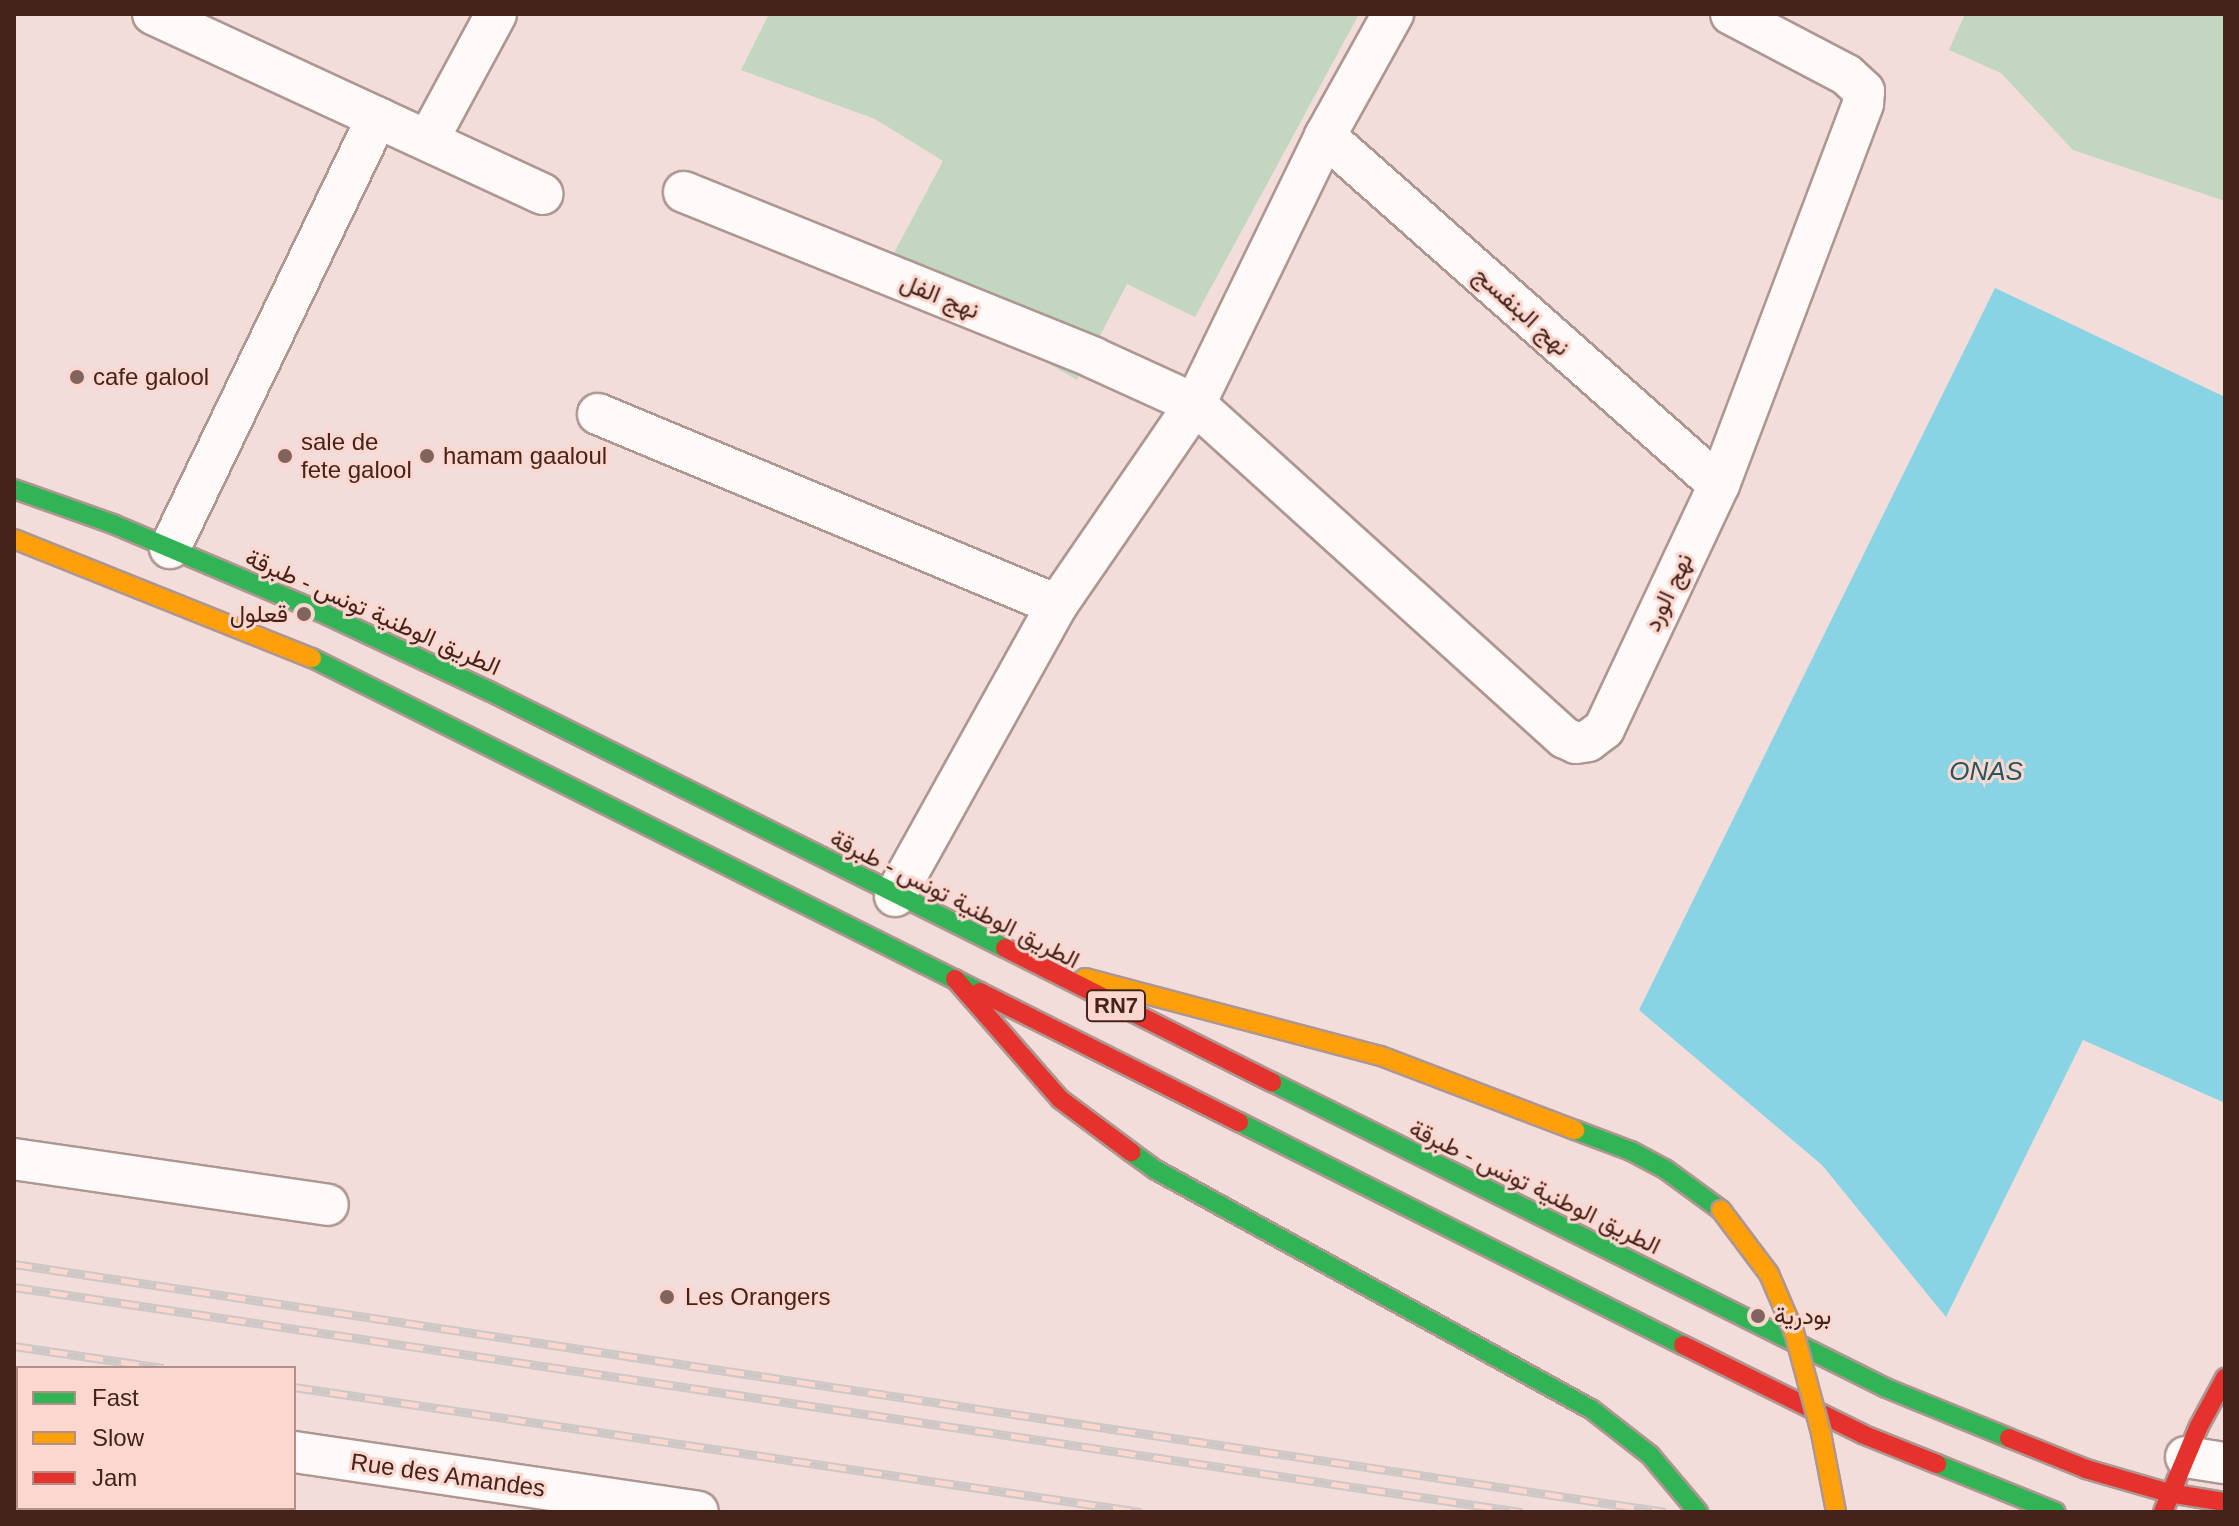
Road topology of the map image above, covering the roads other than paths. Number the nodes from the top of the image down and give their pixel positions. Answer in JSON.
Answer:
{"nodes":[{"id":1,"x":153,"y":14,"type":"edge"},
{"id":2,"x":496,"y":14,"type":"edge"},
{"id":3,"x":1393,"y":14,"type":"edge"},
{"id":4,"x":1731,"y":14,"type":"edge"},
{"id":5,"x":377,"y":117,"type":"junction"},
{"id":6,"x":1325,"y":136,"type":"junction"},
{"id":7,"x":428,"y":140,"type":"junction"},
{"id":8,"x":684,"y":192,"type":"dead end"},
{"id":9,"x":542,"y":194,"type":"dead end"},
{"id":10,"x":1195,"y":404,"type":"junction"},
{"id":11,"x":598,"y":414,"type":"dead end"},
{"id":12,"x":1719,"y":485,"type":"junction"},
{"id":13,"x":14,"y":489,"type":"edge"},
{"id":14,"x":14,"y":539,"type":"edge"},
{"id":15,"x":170,"y":548,"type":"junction"},
{"id":16,"x":1057,"y":605,"type":"junction"},
{"id":17,"x":895,"y":896,"type":"junction"},
{"id":18,"x":1021,"y":958,"type":"junction"},
{"id":19,"x":953,"y":977,"type":"junction"},
{"id":20,"x":14,"y":1159,"type":"edge"},
{"id":21,"x":328,"y":1205,"type":"dead end"},
{"id":22,"x":2225,"y":1378,"type":"edge"},
{"id":23,"x":296,"y":1452,"type":"edge"},
{"id":24,"x":2186,"y":1457,"type":"junction"},
{"id":25,"x":2225,"y":1463,"type":"edge"},
{"id":26,"x":492,"y":1480,"type":"junction"},
{"id":27,"x":2169,"y":1493,"type":"junction"},
{"id":28,"x":2225,"y":1502,"type":"edge"},
{"id":29,"x":518,"y":1512,"type":"edge"},
{"id":30,"x":698,"y":1512,"type":"edge"},
{"id":31,"x":1698,"y":1512,"type":"edge"},
{"id":32,"x":1836,"y":1512,"type":"edge"},
{"id":33,"x":2056,"y":1512,"type":"edge"},
{"id":34,"x":2163,"y":1512,"type":"edge"}],
"edges":[{"from":1,"to":5,"type":"street"},
{"from":2,"to":7,"type":"street"},
{"from":3,"to":6,"type":"street"},
{"from":4,"to":12,"type":"street","name":"نهج الورد"},
{"from":5,"to":7,"type":"street"},
{"from":5,"to":15,"type":"street"},
{"from":6,"to":10,"type":"street"},
{"from":6,"to":12,"type":"street","name":"نهج البنفسج"},
{"from":7,"to":9,"type":"street"},
{"from":8,"to":10,"type":"street","name":"نهج الفل"},
{"from":10,"to":12,"type":"street","name":"نهج الورد"},
{"from":10,"to":16,"type":"street"},
{"from":11,"to":16,"type":"street"},
{"from":13,"to":15,"type":"main road","name":"الطريق الوطنية تونس - طبرقة","number":"RN7"},
{"from":14,"to":19,"type":"main road","number":"RN7"},
{"from":15,"to":17,"type":"main road","name":"الطريق الوطنية تونس - طبرقة","number":"RN7"},
{"from":16,"to":17,"type":"street"},
{"from":17,"to":18,"type":"main road","name":"الطريق الوطنية تونس - طبرقة","number":"RN7"},
{"from":18,"to":27,"type":"main road","name":"الطريق الوطنية تونس - طبرقة","number":"RN7"},
{"from":18,"to":32,"type":"main road","bridge":true},
{"from":19,"to":31,"type":"main road"},
{"from":19,"to":33,"type":"main road","number":"RN7"},
{"from":20,"to":21,"type":"street"},
{"from":22,"to":24,"type":"main road"},
{"from":23,"to":26,"type":"street","name":"Rue des Amandes"},
{"from":24,"to":25,"type":"street"},
{"from":24,"to":27,"type":"main road"},
{"from":26,"to":29,"type":"street"},
{"from":26,"to":30,"type":"street","name":"Rue des Amandes"},
{"from":27,"to":28,"type":"main road","name":"الطريق الوطنية تونس - طبرقة","number":"RN7"},
{"from":27,"to":34,"type":"main road"}]}
